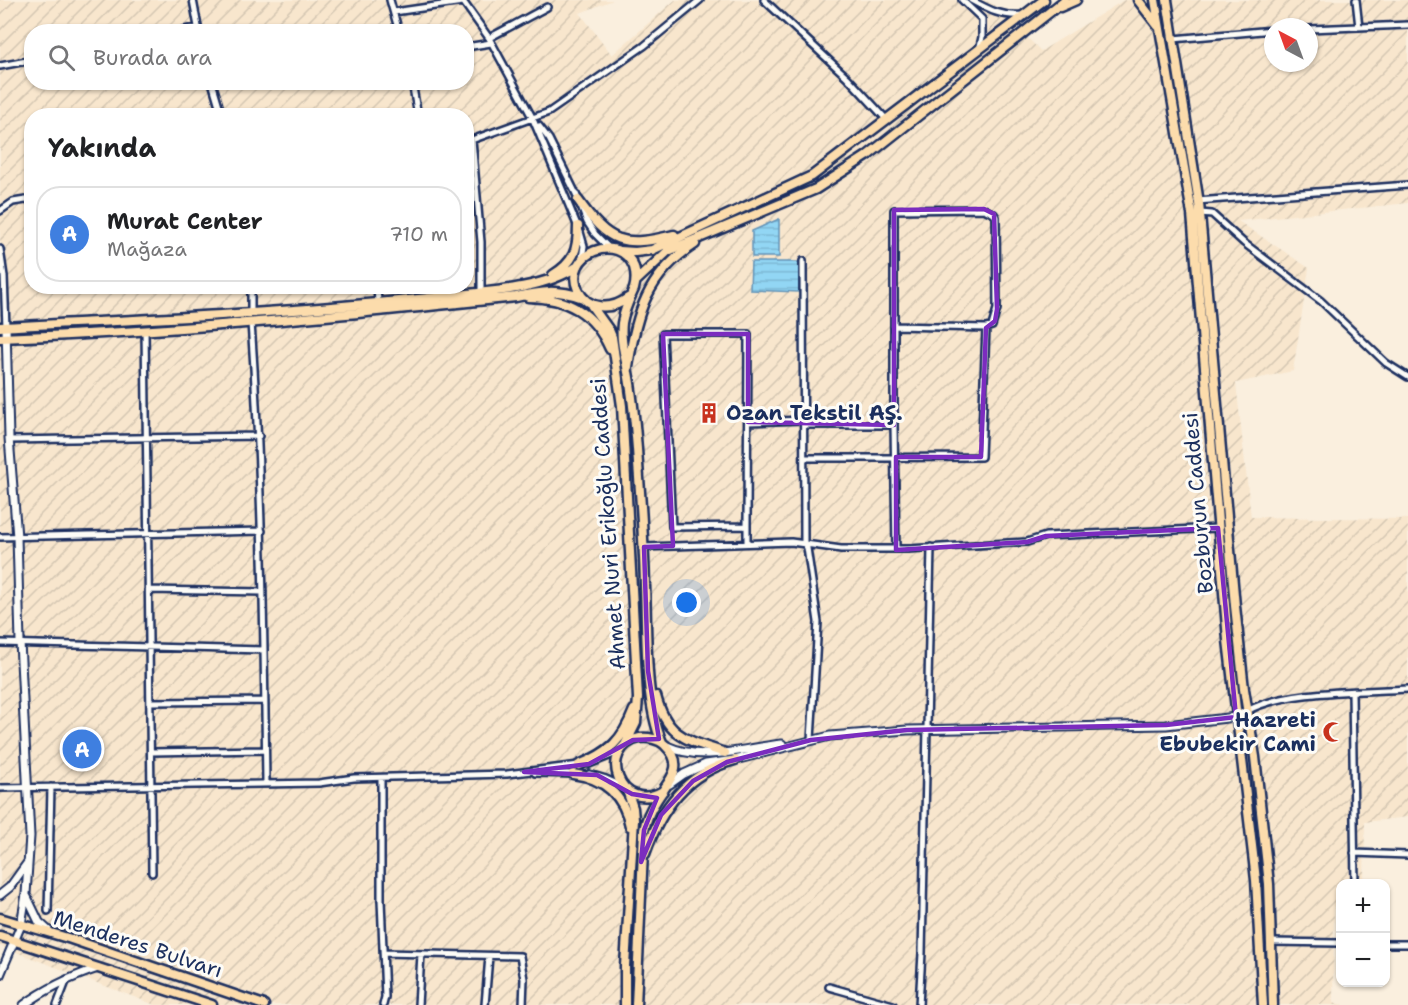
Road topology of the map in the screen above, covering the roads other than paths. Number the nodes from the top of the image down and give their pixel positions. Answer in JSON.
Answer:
{"nodes":[{"id":1,"x":193,"y":0,"type":"edge"},
{"id":2,"x":390,"y":0,"type":"edge"},
{"id":3,"x":700,"y":0,"type":"edge"},
{"id":4,"x":764,"y":0,"type":"edge"},
{"id":5,"x":962,"y":0,"type":"edge"},
{"id":6,"x":971,"y":0,"type":"edge"},
{"id":7,"x":1044,"y":0,"type":"edge"},
{"id":8,"x":1065,"y":0,"type":"edge"},
{"id":9,"x":1076,"y":0,"type":"edge"},
{"id":10,"x":1138,"y":0,"type":"edge"},
{"id":11,"x":1155,"y":0,"type":"edge"},
{"id":12,"x":1167,"y":0,"type":"edge"},
{"id":13,"x":1172,"y":0,"type":"edge"},
{"id":14,"x":1356,"y":0,"type":"edge"},
{"id":15,"x":463,"y":1,"type":"edge"},
{"id":16,"x":547,"y":7,"type":"dead end"},
{"id":17,"x":394,"y":12,"type":"junction"},
{"id":18,"x":1049,"y":13,"type":"junction"},
{"id":19,"x":1025,"y":15,"type":"junction"},
{"id":20,"x":1170,"y":22,"type":"junction"},
{"id":21,"x":198,"y":24,"type":"edge"},
{"id":22,"x":397,"y":24,"type":"edge"},
{"id":23,"x":1408,"y":25,"type":"edge"},
{"id":24,"x":1359,"y":27,"type":"junction"},
{"id":25,"x":1318,"y":29,"type":"edge"},
{"id":26,"x":1160,"y":30,"type":"junction"},
{"id":27,"x":1264,"y":31,"type":"edge"},
{"id":28,"x":1173,"y":39,"type":"junction"},
{"id":29,"x":490,"y":40,"type":"junction"},
{"id":30,"x":474,"y":45,"type":"edge"},
{"id":31,"x":979,"y":51,"type":"junction"},
{"id":32,"x":24,"y":62,"type":"edge"},
{"id":33,"x":0,"y":66,"type":"edge"},
{"id":34,"x":214,"y":90,"type":"edge"},
{"id":35,"x":413,"y":90,"type":"edge"},
{"id":36,"x":220,"y":108,"type":"edge"},
{"id":37,"x":417,"y":108,"type":"edge"},
{"id":38,"x":532,"y":117,"type":"junction"},
{"id":39,"x":886,"y":119,"type":"junction"},
{"id":40,"x":474,"y":139,"type":"edge"},
{"id":41,"x":474,"y":183,"type":"edge"},
{"id":42,"x":1408,"y":185,"type":"edge"},
{"id":43,"x":24,"y":200,"type":"edge"},
{"id":44,"x":578,"y":200,"type":"junction"},
{"id":45,"x":1194,"y":202,"type":"junction"},
{"id":46,"x":0,"y":211,"type":"edge"},
{"id":47,"x":1200,"y":213,"type":"junction"},
{"id":48,"x":578,"y":226,"type":"junction"},
{"id":49,"x":686,"y":232,"type":"junction"},
{"id":50,"x":711,"y":234,"type":"junction"},
{"id":51,"x":609,"y":248,"type":"junction"},
{"id":52,"x":0,"y":249,"type":"edge"},
{"id":53,"x":620,"y":252,"type":"junction"},
{"id":54,"x":803,"y":261,"type":"dead end"},
{"id":55,"x":580,"y":263,"type":"junction"},
{"id":56,"x":636,"y":281,"type":"junction"},
{"id":57,"x":541,"y":282,"type":"junction"},
{"id":58,"x":481,"y":291,"type":"junction"},
{"id":59,"x":474,"y":292,"type":"edge"},
{"id":60,"x":251,"y":294,"type":"edge"},
{"id":61,"x":377,"y":294,"type":"edge"},
{"id":62,"x":455,"y":294,"type":"edge"},
{"id":63,"x":516,"y":297,"type":"junction"},
{"id":64,"x":584,"y":298,"type":"junction"},
{"id":65,"x":628,"y":298,"type":"junction"},
{"id":66,"x":378,"y":303,"type":"junction"},
{"id":67,"x":591,"y":304,"type":"junction"},
{"id":68,"x":251,"y":312,"type":"junction"},
{"id":69,"x":251,"y":323,"type":"junction"},
{"id":70,"x":894,"y":326,"type":"junction"},
{"id":71,"x":3,"y":327,"type":"edge"},
{"id":72,"x":986,"y":328,"type":"junction"},
{"id":73,"x":145,"y":330,"type":"junction"},
{"id":74,"x":3,"y":338,"type":"edge"},
{"id":75,"x":615,"y":359,"type":"junction"},
{"id":76,"x":628,"y":370,"type":"junction"},
{"id":77,"x":1408,"y":377,"type":"edge"},
{"id":78,"x":748,"y":422,"type":"junction"},
{"id":79,"x":804,"y":423,"type":"junction"},
{"id":80,"x":894,"y":425,"type":"junction"},
{"id":81,"x":259,"y":436,"type":"junction"},
{"id":82,"x":146,"y":437,"type":"junction"},
{"id":83,"x":0,"y":438,"type":"edge"},
{"id":84,"x":9,"y":439,"type":"junction"},
{"id":85,"x":804,"y":458,"type":"junction"},
{"id":86,"x":896,"y":458,"type":"junction"},
{"id":87,"x":747,"y":526,"type":"junction"},
{"id":88,"x":1218,"y":528,"type":"junction"},
{"id":89,"x":262,"y":531,"type":"junction"},
{"id":90,"x":148,"y":534,"type":"junction"},
{"id":91,"x":0,"y":537,"type":"edge"},
{"id":92,"x":17,"y":537,"type":"junction"},
{"id":93,"x":747,"y":543,"type":"junction"},
{"id":94,"x":804,"y":543,"type":"junction"},
{"id":95,"x":644,"y":547,"type":"junction"},
{"id":96,"x":931,"y":547,"type":"junction"},
{"id":97,"x":896,"y":549,"type":"junction"},
{"id":98,"x":148,"y":590,"type":"junction"},
{"id":99,"x":263,"y":592,"type":"junction"},
{"id":100,"x":20,"y":642,"type":"junction"},
{"id":101,"x":0,"y":643,"type":"edge"},
{"id":102,"x":149,"y":647,"type":"junction"},
{"id":103,"x":264,"y":650,"type":"junction"},
{"id":104,"x":648,"y":671,"type":"junction"},
{"id":105,"x":1408,"y":689,"type":"edge"},
{"id":106,"x":1352,"y":692,"type":"junction"},
{"id":107,"x":638,"y":698,"type":"junction"},
{"id":108,"x":265,"y":701,"type":"junction"},
{"id":109,"x":150,"y":702,"type":"junction"},
{"id":110,"x":1247,"y":711,"type":"junction"},
{"id":111,"x":1236,"y":717,"type":"junction"},
{"id":112,"x":927,"y":729,"type":"junction"},
{"id":113,"x":811,"y":740,"type":"junction"},
{"id":114,"x":663,"y":744,"type":"junction"},
{"id":115,"x":623,"y":747,"type":"junction"},
{"id":116,"x":265,"y":750,"type":"junction"},
{"id":117,"x":151,"y":752,"type":"junction"},
{"id":118,"x":725,"y":753,"type":"junction"},
{"id":119,"x":735,"y":760,"type":"junction"},
{"id":120,"x":579,"y":765,"type":"junction"},
{"id":121,"x":524,"y":772,"type":"junction"},
{"id":122,"x":573,"y":774,"type":"junction"},
{"id":123,"x":381,"y":777,"type":"junction"},
{"id":124,"x":266,"y":783,"type":"junction"},
{"id":125,"x":151,"y":785,"type":"junction"},
{"id":126,"x":28,"y":787,"type":"junction"},
{"id":127,"x":51,"y":787,"type":"junction"},
{"id":128,"x":666,"y":787,"type":"junction"},
{"id":129,"x":0,"y":788,"type":"edge"},
{"id":130,"x":625,"y":788,"type":"junction"},
{"id":131,"x":633,"y":839,"type":"junction"},
{"id":132,"x":1354,"y":853,"type":"junction"},
{"id":133,"x":1408,"y":855,"type":"edge"},
{"id":134,"x":29,"y":860,"type":"junction"},
{"id":135,"x":642,"y":862,"type":"junction"},
{"id":136,"x":152,"y":873,"type":"dead end"},
{"id":137,"x":1355,"y":879,"type":"edge"},
{"id":138,"x":26,"y":894,"type":"junction"},
{"id":139,"x":0,"y":895,"type":"edge"},
{"id":140,"x":48,"y":911,"type":"dead end"},
{"id":141,"x":0,"y":918,"type":"edge"},
{"id":142,"x":21,"y":925,"type":"junction"},
{"id":143,"x":52,"y":934,"type":"junction"},
{"id":144,"x":0,"y":936,"type":"edge"},
{"id":145,"x":14,"y":941,"type":"junction"},
{"id":146,"x":1271,"y":942,"type":"junction"},
{"id":147,"x":1336,"y":943,"type":"edge"},
{"id":148,"x":1390,"y":944,"type":"edge"},
{"id":149,"x":1408,"y":944,"type":"edge"},
{"id":150,"x":383,"y":953,"type":"junction"},
{"id":151,"x":421,"y":954,"type":"junction"},
{"id":152,"x":489,"y":956,"type":"junction"},
{"id":153,"x":98,"y":968,"type":"junction"},
{"id":154,"x":0,"y":975,"type":"edge"},
{"id":155,"x":68,"y":979,"type":"junction"},
{"id":156,"x":829,"y":987,"type":"dead end"},
{"id":157,"x":24,"y":1005,"type":"edge"},
{"id":158,"x":57,"y":1005,"type":"edge"},
{"id":159,"x":212,"y":1005,"type":"edge"},
{"id":160,"x":264,"y":1005,"type":"edge"},
{"id":161,"x":383,"y":1005,"type":"edge"},
{"id":162,"x":418,"y":1005,"type":"edge"},
{"id":163,"x":484,"y":1005,"type":"edge"},
{"id":164,"x":523,"y":1005,"type":"edge"},
{"id":165,"x":625,"y":1005,"type":"edge"},
{"id":166,"x":636,"y":1005,"type":"edge"},
{"id":167,"x":893,"y":1005,"type":"edge"},
{"id":168,"x":919,"y":1005,"type":"edge"},
{"id":169,"x":1263,"y":1005,"type":"edge"},
{"id":170,"x":1273,"y":1005,"type":"edge"}],
"edges":[{"from":1,"to":21,"type":"street"},
{"from":2,"to":17,"type":"street"},
{"from":3,"to":38,"type":"street"},
{"from":4,"to":39,"type":"street"},
{"from":5,"to":31,"type":"street"},
{"from":6,"to":19,"type":"street"},
{"from":7,"to":19,"type":"main road"},
{"from":8,"to":18,"type":"main road"},
{"from":9,"to":18,"type":"main road"},
{"from":10,"to":26,"type":"main road"},
{"from":11,"to":26,"type":"main road","name":"Bozburun Caddesi"},
{"from":12,"to":20,"type":"main road","name":"Bozburun Caddesi"},
{"from":13,"to":20,"type":"main road"},
{"from":14,"to":24,"type":"street"},
{"from":15,"to":17,"type":"street"},
{"from":15,"to":29,"type":"street"},
{"from":16,"to":29,"type":"street"},
{"from":17,"to":22,"type":"street"},
{"from":18,"to":50,"type":"main road"},
{"from":19,"to":31,"type":"main road"},
{"from":20,"to":28,"type":"main road","name":"Bozburun Caddesi"},
{"from":23,"to":24,"type":"street"},
{"from":24,"to":25,"type":"street"},
{"from":26,"to":45,"type":"main road","name":"Bozburun Caddesi"},
{"from":27,"to":28,"type":"street"},
{"from":28,"to":45,"type":"main road","name":"Bozburun Caddesi"},
{"from":29,"to":30,"type":"street"},
{"from":29,"to":38,"type":"street"},
{"from":31,"to":39,"type":"main road"},
{"from":32,"to":33,"type":"street"},
{"from":34,"to":36,"type":"street"},
{"from":35,"to":37,"type":"street"},
{"from":38,"to":40,"type":"street"},
{"from":38,"to":44,"type":"street"},
{"from":38,"to":48,"type":"street"},
{"from":39,"to":49,"type":"main road"},
{"from":41,"to":58,"type":"street"},
{"from":42,"to":45,"type":"street"},
{"from":43,"to":46,"type":"street"},
{"from":44,"to":49,"type":"main road"},
{"from":44,"to":51,"type":"street"},
{"from":45,"to":47,"type":"main road","name":"Bozburun Caddesi"},
{"from":45,"to":88,"type":"main road","name":"Bozburun Caddesi"},
{"from":47,"to":77,"type":"street"},
{"from":47,"to":110,"type":"main road","name":"Bozburun Caddesi"},
{"from":48,"to":55,"type":"street"},
{"from":48,"to":57,"type":"main road"},
{"from":49,"to":53,"type":"main road"},
{"from":50,"to":56,"type":"main road"},
{"from":50,"to":76,"type":"main road"},
{"from":51,"to":53,"type":"main road"},
{"from":51,"to":55,"type":"main road"},
{"from":52,"to":71,"type":"street"},
{"from":53,"to":56,"type":"main road"},
{"from":54,"to":79,"type":"street"},
{"from":55,"to":57,"type":"main road"},
{"from":55,"to":64,"type":"main road"},
{"from":56,"to":65,"type":"main road"},
{"from":57,"to":58,"type":"main road"},
{"from":58,"to":59,"type":"main road"},
{"from":60,"to":68,"type":"street"},
{"from":61,"to":66,"type":"street"},
{"from":62,"to":66,"type":"main road"},
{"from":63,"to":64,"type":"main road"},
{"from":63,"to":69,"type":"main road"},
{"from":63,"to":75,"type":"main road"},
{"from":64,"to":67,"type":"main road"},
{"from":65,"to":67,"type":"main road"},
{"from":65,"to":76,"type":"main road","name":"Ahmet Nuri Erikoğlu Caddesi"},
{"from":66,"to":68,"type":"main road"},
{"from":67,"to":75,"type":"main road","name":"Ahmet Nuri Erikoğlu Caddesi"},
{"from":68,"to":71,"type":"main road"},
{"from":69,"to":73,"type":"main road"},
{"from":69,"to":81,"type":"street"},
{"from":70,"to":72,"type":"street"},
{"from":70,"to":72,"type":"street"},
{"from":70,"to":80,"type":"street"},
{"from":71,"to":74,"type":"street"},
{"from":72,"to":86,"type":"street"},
{"from":73,"to":74,"type":"main road"},
{"from":73,"to":82,"type":"street"},
{"from":74,"to":84,"type":"street"},
{"from":75,"to":107,"type":"main road","name":"Ahmet Nuri Erikoğlu Caddesi"},
{"from":76,"to":95,"type":"main road","name":"Ahmet Nuri Erikoğlu Caddesi"},
{"from":78,"to":79,"type":"street"},
{"from":78,"to":87,"type":"street"},
{"from":78,"to":87,"type":"street"},
{"from":79,"to":80,"type":"street"},
{"from":79,"to":85,"type":"street"},
{"from":80,"to":86,"type":"street"},
{"from":81,"to":82,"type":"street"},
{"from":81,"to":89,"type":"street"},
{"from":82,"to":84,"type":"street"},
{"from":82,"to":90,"type":"street"},
{"from":83,"to":84,"type":"street"},
{"from":84,"to":92,"type":"street"},
{"from":85,"to":86,"type":"street"},
{"from":85,"to":94,"type":"street"},
{"from":86,"to":97,"type":"street"},
{"from":87,"to":93,"type":"street"},
{"from":88,"to":96,"type":"street"},
{"from":88,"to":111,"type":"main road","name":"Bozburun Caddesi"},
{"from":89,"to":90,"type":"street"},
{"from":89,"to":99,"type":"street"},
{"from":90,"to":92,"type":"street"},
{"from":90,"to":98,"type":"street"},
{"from":91,"to":92,"type":"street"},
{"from":92,"to":100,"type":"street"},
{"from":93,"to":94,"type":"street"},
{"from":93,"to":95,"type":"street"},
{"from":94,"to":97,"type":"street"},
{"from":94,"to":113,"type":"street"},
{"from":95,"to":104,"type":"main road","name":"Ahmet Nuri Erikoğlu Caddesi"},
{"from":96,"to":97,"type":"street"},
{"from":96,"to":112,"type":"street"},
{"from":98,"to":99,"type":"street"},
{"from":98,"to":102,"type":"street"},
{"from":99,"to":103,"type":"street"},
{"from":100,"to":101,"type":"street"},
{"from":100,"to":102,"type":"street"},
{"from":100,"to":126,"type":"street"},
{"from":102,"to":103,"type":"street"},
{"from":102,"to":109,"type":"street"},
{"from":103,"to":108,"type":"street"},
{"from":104,"to":114,"type":"main road","name":"Ahmet Nuri Erikoğlu Caddesi"},
{"from":104,"to":118,"type":"main road"},
{"from":105,"to":106,"type":"street"},
{"from":106,"to":110,"type":"street"},
{"from":106,"to":132,"type":"street"},
{"from":107,"to":115,"type":"main road","name":"Ahmet Nuri Erikoğlu Caddesi"},
{"from":107,"to":120,"type":"main road"},
{"from":108,"to":109,"type":"street"},
{"from":108,"to":116,"type":"street"},
{"from":109,"to":117,"type":"street"},
{"from":110,"to":111,"type":"street"},
{"from":110,"to":146,"type":"main road","name":"Bozburun Caddesi"},
{"from":111,"to":112,"type":"street"},
{"from":111,"to":169,"type":"main road","name":"Bozburun Caddesi"},
{"from":112,"to":113,"type":"street"},
{"from":112,"to":168,"type":"street"},
{"from":113,"to":118,"type":"street"},
{"from":113,"to":119,"type":"street"},
{"from":114,"to":115,"type":"main road"},
{"from":114,"to":118,"type":"street"},
{"from":114,"to":128,"type":"main road"},
{"from":115,"to":120,"type":"street"},
{"from":115,"to":130,"type":"main road"},
{"from":116,"to":117,"type":"street"},
{"from":116,"to":124,"type":"street"},
{"from":117,"to":125,"type":"street"},
{"from":119,"to":128,"type":"street"},
{"from":119,"to":135,"type":"main road"},
{"from":120,"to":121,"type":"street"},
{"from":121,"to":122,"type":"street"},
{"from":121,"to":123,"type":"street"},
{"from":122,"to":130,"type":"street"},
{"from":122,"to":131,"type":"main road"},
{"from":123,"to":124,"type":"street"},
{"from":123,"to":150,"type":"street"},
{"from":124,"to":125,"type":"street"},
{"from":125,"to":127,"type":"street"},
{"from":125,"to":136,"type":"street"},
{"from":126,"to":127,"type":"street"},
{"from":126,"to":129,"type":"street"},
{"from":126,"to":134,"type":"street"},
{"from":127,"to":140,"type":"street"},
{"from":128,"to":130,"type":"main road"},
{"from":128,"to":135,"type":"main road"},
{"from":130,"to":131,"type":"main road"},
{"from":131,"to":165,"type":"main road"},
{"from":132,"to":133,"type":"street"},
{"from":132,"to":137,"type":"street"},
{"from":134,"to":138,"type":"street"},
{"from":134,"to":139,"type":"street"},
{"from":135,"to":166,"type":"main road"},
{"from":138,"to":142,"type":"street"},
{"from":138,"to":143,"type":"street"},
{"from":141,"to":142,"type":"main road","name":"Menderes Bulvarı"},
{"from":142,"to":143,"type":"main road","name":"Menderes Bulvarı"},
{"from":142,"to":145,"type":"street"},
{"from":143,"to":160,"type":"main road","name":"Menderes Bulvarı"},
{"from":144,"to":145,"type":"main road","name":"Menderes Bulvarı"},
{"from":145,"to":153,"type":"main road","name":"Menderes Bulvarı"},
{"from":145,"to":154,"type":"street"},
{"from":146,"to":147,"type":"street"},
{"from":146,"to":170,"type":"main road","name":"Bozburun Caddesi"},
{"from":148,"to":149,"type":"street"},
{"from":150,"to":151,"type":"street"},
{"from":150,"to":161,"type":"street"},
{"from":151,"to":152,"type":"street"},
{"from":151,"to":162,"type":"street"},
{"from":152,"to":163,"type":"street"},
{"from":152,"to":164,"type":"street"},
{"from":153,"to":155,"type":"street"},
{"from":153,"to":159,"type":"main road","name":"Menderes Bulvarı"},
{"from":155,"to":157,"type":"street"},
{"from":155,"to":158,"type":"street"},
{"from":156,"to":167,"type":"street"}]}
